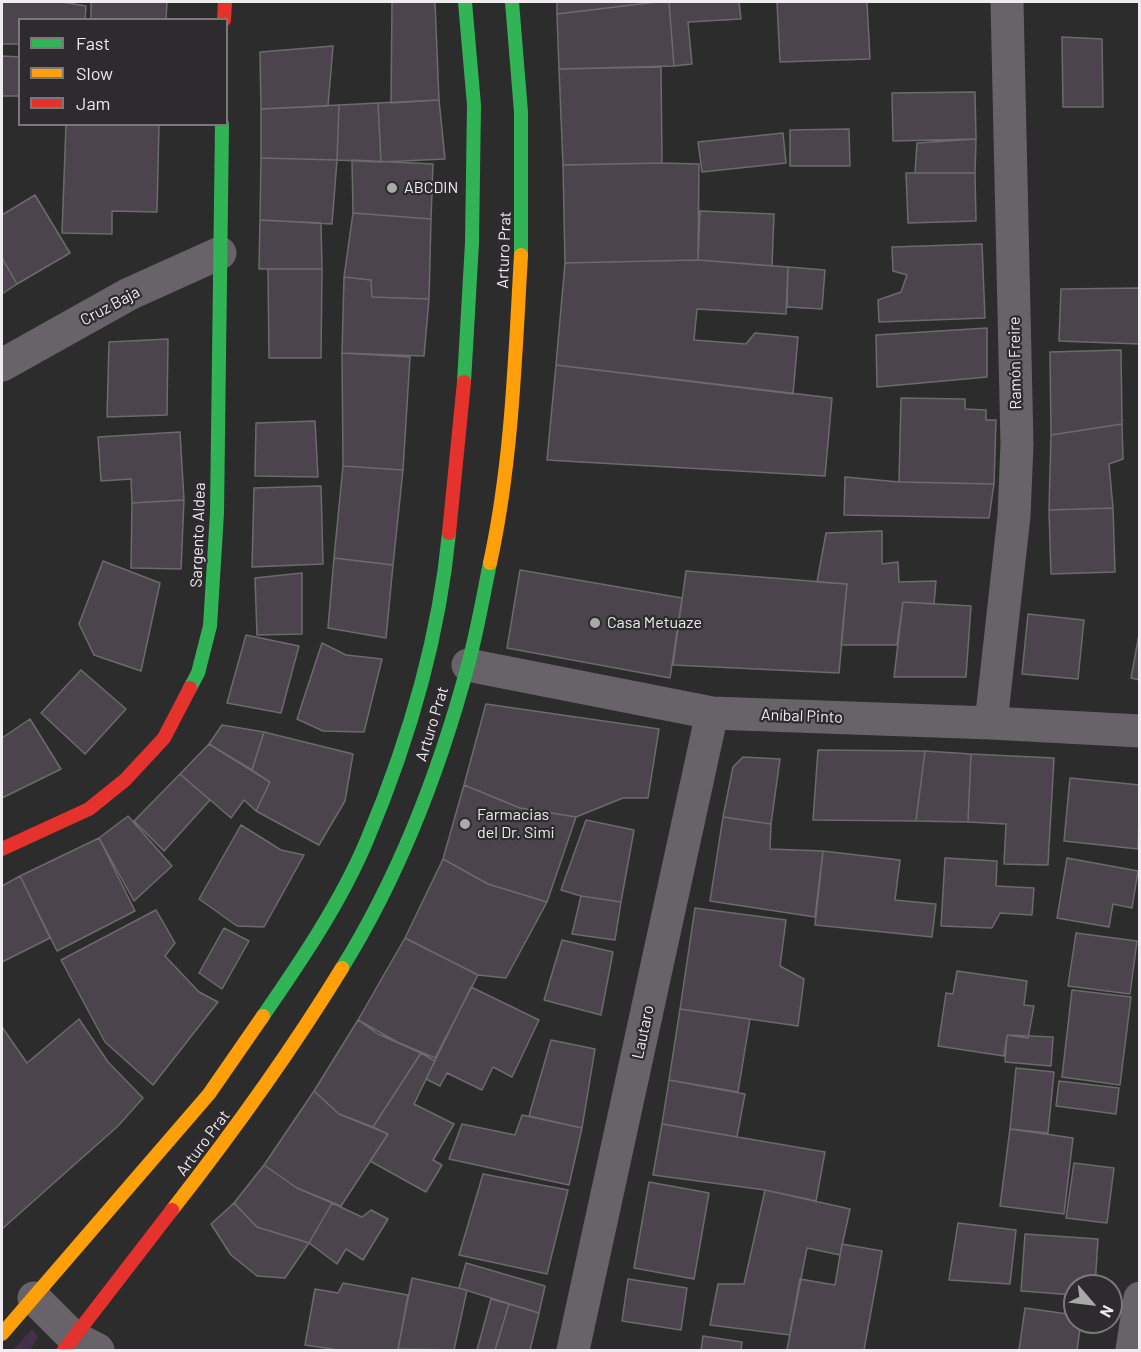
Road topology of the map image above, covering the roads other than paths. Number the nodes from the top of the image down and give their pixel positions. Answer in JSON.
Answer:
{"nodes":[{"id":1,"x":225,"y":2,"type":"edge"},
{"id":2,"x":465,"y":2,"type":"edge"},
{"id":3,"x":512,"y":2,"type":"edge"},
{"id":4,"x":1007,"y":2,"type":"edge"},
{"id":5,"x":224,"y":18,"type":"edge"},
{"id":6,"x":222,"y":126,"type":"edge"},
{"id":7,"x":220,"y":253,"type":"junction"},
{"id":8,"x":2,"y":364,"type":"edge"},
{"id":9,"x":468,"y":665,"type":"junction"},
{"id":10,"x":712,"y":713,"type":"junction"},
{"id":11,"x":991,"y":723,"type":"junction"},
{"id":12,"x":1140,"y":731,"type":"edge"},
{"id":13,"x":2,"y":849,"type":"edge"},
{"id":14,"x":34,"y":1298,"type":"junction"},
{"id":15,"x":1140,"y":1298,"type":"edge"},
{"id":16,"x":2,"y":1334,"type":"edge"},
{"id":17,"x":78,"y":1346,"type":"edge"},
{"id":18,"x":573,"y":1350,"type":"edge"},
{"id":19,"x":1132,"y":1350,"type":"edge"}],
"edges":[{"from":1,"to":5,"type":"main road"},
{"from":2,"to":14,"type":"main road","name":"Arturo Prat"},
{"from":3,"to":9,"type":"main road","name":"Arturo Prat"},
{"from":4,"to":11,"type":"street","name":"Ramón Freire"},
{"from":6,"to":7,"type":"main road","name":"Sargento Aldea"},
{"from":7,"to":8,"type":"street","name":"Cruz Baja"},
{"from":7,"to":13,"type":"main road","name":"Sargento Aldea"},
{"from":9,"to":10,"type":"street","name":"Aníbal Pinto"},
{"from":9,"to":17,"type":"main road","name":"Arturo Prat"},
{"from":10,"to":11,"type":"street","name":"Aníbal Pinto"},
{"from":10,"to":18,"type":"street","name":"Lautaro"},
{"from":11,"to":12,"type":"street","name":"Aníbal Pinto"},
{"from":14,"to":16,"type":"main road","name":"Arturo Prat"},
{"from":14,"to":17,"type":"street"},
{"from":15,"to":19,"type":"street"}]}
